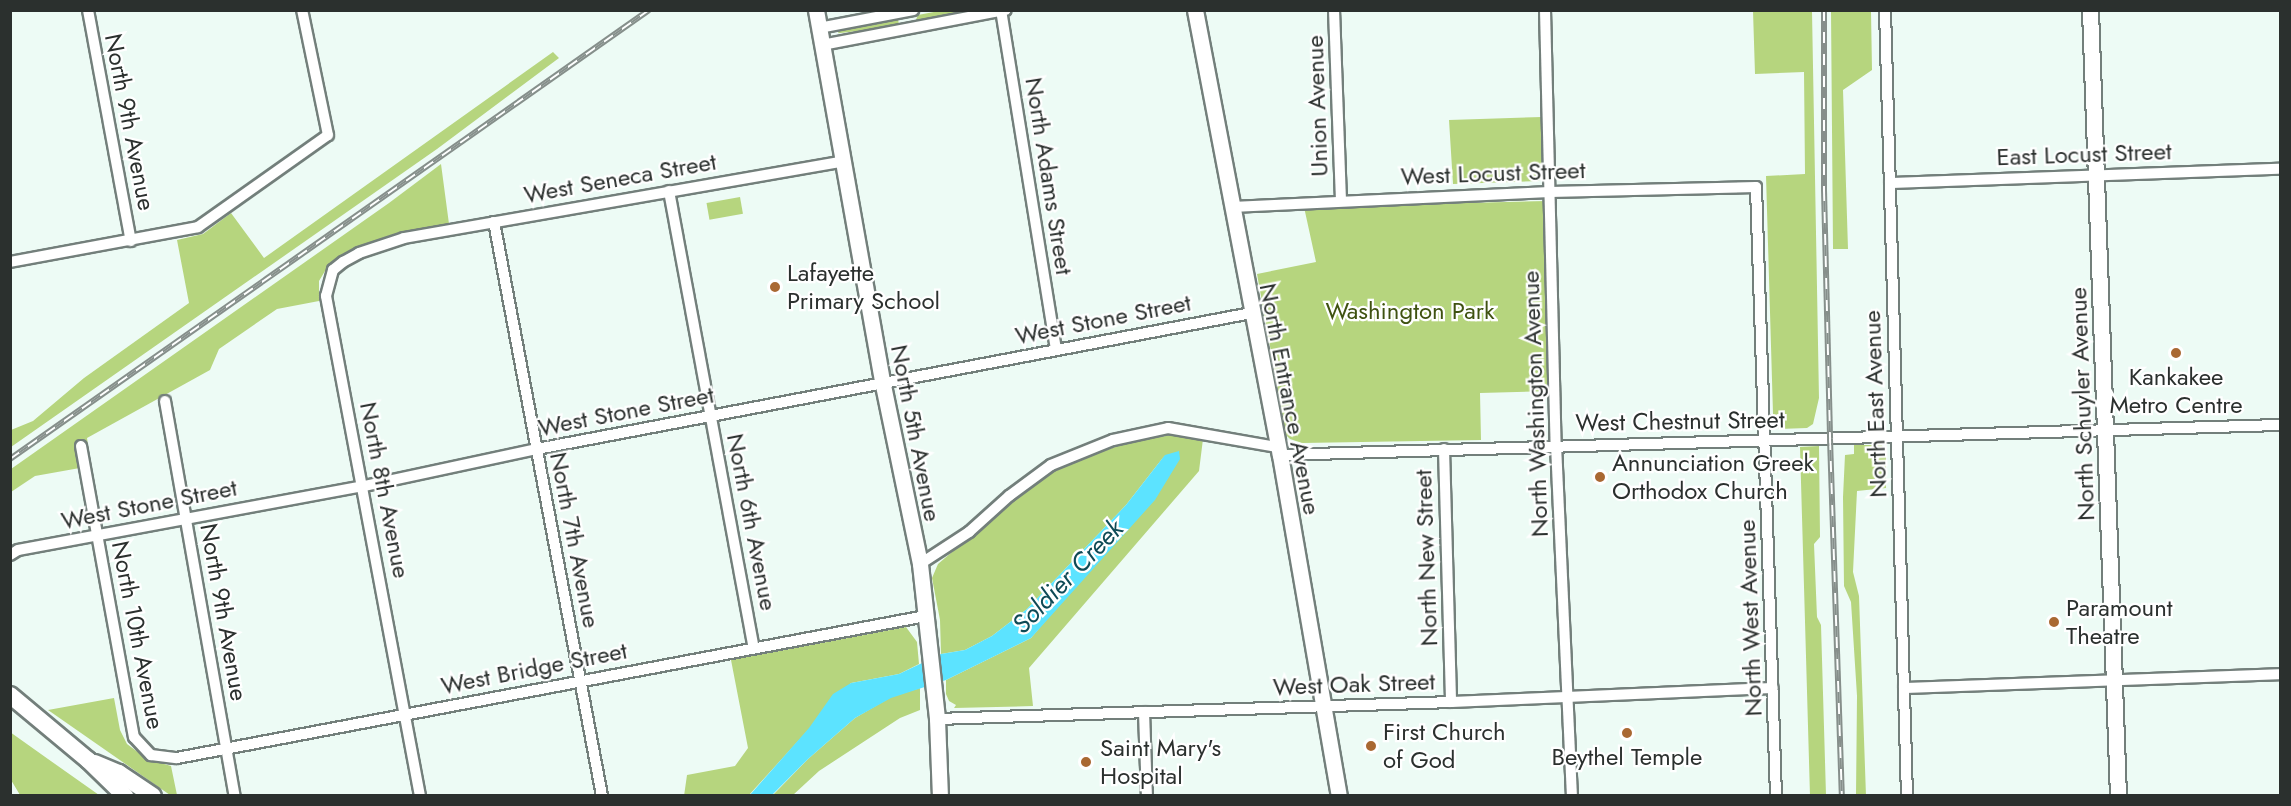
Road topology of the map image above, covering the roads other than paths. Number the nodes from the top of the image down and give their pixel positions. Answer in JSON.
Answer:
{"nodes":[{"id":1,"x":88,"y":10,"type":"edge"},
{"id":2,"x":302,"y":10,"type":"edge"},
{"id":3,"x":816,"y":10,"type":"edge"},
{"id":4,"x":913,"y":10,"type":"edge"},
{"id":5,"x":1195,"y":10,"type":"edge"},
{"id":6,"x":1334,"y":10,"type":"edge"},
{"id":7,"x":1545,"y":10,"type":"edge"},
{"id":8,"x":1885,"y":10,"type":"edge"},
{"id":9,"x":2090,"y":10,"type":"edge"},
{"id":10,"x":1003,"y":11,"type":"edge"},
{"id":11,"x":819,"y":28,"type":"junction"},
{"id":12,"x":822,"y":45,"type":"junction"},
{"id":13,"x":843,"y":161,"type":"junction"},
{"id":14,"x":2280,"y":169,"type":"edge"},
{"id":15,"x":2096,"y":176,"type":"junction"},
{"id":16,"x":1890,"y":183,"type":"junction"},
{"id":17,"x":1756,"y":187,"type":"joint"},
{"id":18,"x":669,"y":191,"type":"junction"},
{"id":19,"x":1550,"y":192,"type":"junction"},
{"id":20,"x":1341,"y":200,"type":"junction"},
{"id":21,"x":1232,"y":207,"type":"junction"},
{"id":22,"x":494,"y":222,"type":"junction"},
{"id":23,"x":404,"y":238,"type":"joint"},
{"id":24,"x":131,"y":241,"type":"junction"},
{"id":25,"x":10,"y":262,"type":"edge"},
{"id":26,"x":1251,"y":313,"type":"junction"},
{"id":27,"x":1056,"y":349,"type":"junction"},
{"id":28,"x":883,"y":385,"type":"junction"},
{"id":29,"x":165,"y":401,"type":"dead end"},
{"id":30,"x":711,"y":416,"type":"junction"},
{"id":31,"x":2280,"y":425,"type":"edge"},
{"id":32,"x":2106,"y":430,"type":"junction"},
{"id":33,"x":1897,"y":437,"type":"junction"},
{"id":34,"x":1765,"y":440,"type":"junction"},
{"id":35,"x":1557,"y":445,"type":"junction"},
{"id":36,"x":81,"y":446,"type":"dead end"},
{"id":37,"x":537,"y":449,"type":"junction"},
{"id":38,"x":1444,"y":449,"type":"junction"},
{"id":39,"x":1278,"y":451,"type":"junction"},
{"id":40,"x":364,"y":486,"type":"junction"},
{"id":41,"x":186,"y":519,"type":"junction"},
{"id":42,"x":97,"y":536,"type":"junction"},
{"id":43,"x":10,"y":555,"type":"edge"},
{"id":44,"x":920,"y":564,"type":"junction"},
{"id":45,"x":926,"y":616,"type":"junction"},
{"id":46,"x":754,"y":648,"type":"junction"},
{"id":47,"x":2280,"y":674,"type":"edge"},
{"id":48,"x":580,"y":680,"type":"junction"},
{"id":49,"x":2114,"y":680,"type":"junction"},
{"id":50,"x":1773,"y":688,"type":"junction"},
{"id":51,"x":1904,"y":688,"type":"junction"},
{"id":52,"x":10,"y":695,"type":"edge"},
{"id":53,"x":1567,"y":697,"type":"junction"},
{"id":54,"x":1451,"y":702,"type":"junction"},
{"id":55,"x":1323,"y":707,"type":"junction"},
{"id":56,"x":1144,"y":712,"type":"junction"},
{"id":57,"x":404,"y":714,"type":"junction"},
{"id":58,"x":937,"y":719,"type":"junction"},
{"id":59,"x":227,"y":748,"type":"junction"},
{"id":60,"x":151,"y":755,"type":"joint"},
{"id":61,"x":88,"y":760,"type":"junction"},
{"id":62,"x":124,"y":795,"type":"edge"},
{"id":63,"x":153,"y":795,"type":"edge"},
{"id":64,"x":235,"y":795,"type":"edge"},
{"id":65,"x":420,"y":795,"type":"edge"},
{"id":66,"x":602,"y":795,"type":"edge"},
{"id":67,"x":940,"y":795,"type":"edge"},
{"id":68,"x":1147,"y":795,"type":"edge"},
{"id":69,"x":1339,"y":795,"type":"edge"},
{"id":70,"x":1572,"y":795,"type":"edge"},
{"id":71,"x":1776,"y":795,"type":"edge"},
{"id":72,"x":1907,"y":795,"type":"edge"},
{"id":73,"x":2118,"y":795,"type":"edge"}],
"edges":[{"from":1,"to":24,"type":"street","name":"North 9th Avenue"},
{"from":2,"to":24,"type":"street"},
{"from":3,"to":11,"type":"street","name":"North 5th Avenue"},
{"from":4,"to":11,"type":"street"},
{"from":5,"to":21,"type":"street","name":"North Entrance Avenue"},
{"from":6,"to":20,"type":"street","name":"Union Avenue"},
{"from":7,"to":19,"type":"street","name":"North Washington Avenue"},
{"from":8,"to":16,"type":"street","name":"North East Avenue"},
{"from":9,"to":15,"type":"street","name":"North Schuyler Avenue"},
{"from":10,"to":12,"type":"street"},
{"from":10,"to":27,"type":"street","name":"North Adams Street"},
{"from":11,"to":12,"type":"street","name":"North 5th Avenue"},
{"from":12,"to":13,"type":"street","name":"North 5th Avenue"},
{"from":13,"to":18,"type":"street","name":"West Seneca Street"},
{"from":13,"to":28,"type":"street","name":"North 5th Avenue"},
{"from":14,"to":15,"type":"street","name":"East Locust Street"},
{"from":15,"to":16,"type":"street","name":"East Locust Street"},
{"from":15,"to":32,"type":"street","name":"North Schuyler Avenue"},
{"from":16,"to":33,"type":"street","name":"North East Avenue"},
{"from":17,"to":19,"type":"street","name":"West Locust Street"},
{"from":17,"to":34,"type":"street","name":"North West Avenue"},
{"from":18,"to":22,"type":"street","name":"West Seneca Street"},
{"from":18,"to":30,"type":"street","name":"North 6th Avenue"},
{"from":19,"to":20,"type":"street","name":"West Locust Street"},
{"from":19,"to":35,"type":"street","name":"North Washington Avenue"},
{"from":20,"to":21,"type":"street","name":"West Locust Street"},
{"from":21,"to":26,"type":"street","name":"North Entrance Avenue"},
{"from":22,"to":23,"type":"street","name":"West Seneca Street"},
{"from":22,"to":37,"type":"street","name":"North 7th Avenue"},
{"from":23,"to":40,"type":"street","name":"North 8th Avenue"},
{"from":24,"to":25,"type":"street"},
{"from":26,"to":27,"type":"street","name":"West Stone Street"},
{"from":26,"to":39,"type":"street","name":"North Entrance Avenue"},
{"from":27,"to":28,"type":"street","name":"West Stone Street"},
{"from":28,"to":30,"type":"street","name":"West Stone Street"},
{"from":28,"to":44,"type":"street","name":"North 5th Avenue"},
{"from":29,"to":41,"type":"street","name":"North 9th Avenue"},
{"from":30,"to":37,"type":"street","name":"West Stone Street"},
{"from":30,"to":46,"type":"street","name":"North 6th Avenue"},
{"from":31,"to":32,"type":"street","name":"West Chestnut Street"},
{"from":32,"to":33,"type":"street","name":"West Chestnut Street"},
{"from":32,"to":49,"type":"street","name":"North Schuyler Avenue"},
{"from":33,"to":34,"type":"street","name":"West Chestnut Street"},
{"from":33,"to":51,"type":"street","name":"North East Avenue"},
{"from":34,"to":35,"type":"street","name":"West Chestnut Street"},
{"from":34,"to":50,"type":"street","name":"North West Avenue"},
{"from":35,"to":38,"type":"street","name":"West Chestnut Street"},
{"from":35,"to":53,"type":"street","name":"North Washington Avenue"},
{"from":36,"to":42,"type":"street","name":"North 10th Avenue"},
{"from":37,"to":40,"type":"street","name":"West Stone Street"},
{"from":37,"to":48,"type":"street","name":"North 7th Avenue"},
{"from":38,"to":39,"type":"street","name":"West Chestnut Street"},
{"from":38,"to":54,"type":"street","name":"North New Street"},
{"from":39,"to":44,"type":"street","name":"West Chestnut Street"},
{"from":39,"to":55,"type":"street","name":"North Entrance Avenue"},
{"from":40,"to":41,"type":"street","name":"West Stone Street"},
{"from":40,"to":57,"type":"street","name":"North 8th Avenue"},
{"from":41,"to":42,"type":"street","name":"West Stone Street"},
{"from":41,"to":59,"type":"street","name":"North 9th Avenue"},
{"from":42,"to":43,"type":"street","name":"West Stone Street"},
{"from":42,"to":60,"type":"street","name":"North 10th Avenue"},
{"from":44,"to":45,"type":"street","name":"North 5th Avenue"},
{"from":45,"to":46,"type":"street","name":"West Bridge Street"},
{"from":45,"to":58,"type":"street","name":"North 5th Avenue"},
{"from":46,"to":48,"type":"street","name":"West Bridge Street"},
{"from":47,"to":49,"type":"street"},
{"from":48,"to":57,"type":"street","name":"West Bridge Street"},
{"from":48,"to":66,"type":"street","name":"North 7th Avenue"},
{"from":49,"to":51,"type":"street"},
{"from":49,"to":73,"type":"street","name":"North Schuyler Avenue"},
{"from":50,"to":53,"type":"street","name":"West Oak Street"},
{"from":50,"to":71,"type":"street","name":"North West Avenue"},
{"from":51,"to":72,"type":"street","name":"North East Avenue"},
{"from":52,"to":61,"type":"main road"},
{"from":53,"to":54,"type":"street","name":"West Oak Street"},
{"from":53,"to":70,"type":"street","name":"North Washington Avenue"},
{"from":54,"to":55,"type":"street","name":"West Oak Street"},
{"from":55,"to":56,"type":"street","name":"West Oak Street"},
{"from":55,"to":69,"type":"street","name":"North Entrance Avenue"},
{"from":56,"to":58,"type":"street","name":"West Oak Street"},
{"from":56,"to":68,"type":"street"},
{"from":57,"to":59,"type":"street","name":"West Bridge Street"},
{"from":57,"to":65,"type":"street","name":"North 8th Avenue"},
{"from":58,"to":67,"type":"street","name":"North 5th Avenue"},
{"from":59,"to":60,"type":"street","name":"West Bridge Street"},
{"from":59,"to":64,"type":"street","name":"North 9th Avenue"},
{"from":61,"to":62,"type":"main road"},
{"from":61,"to":63,"type":"main road"}]}
